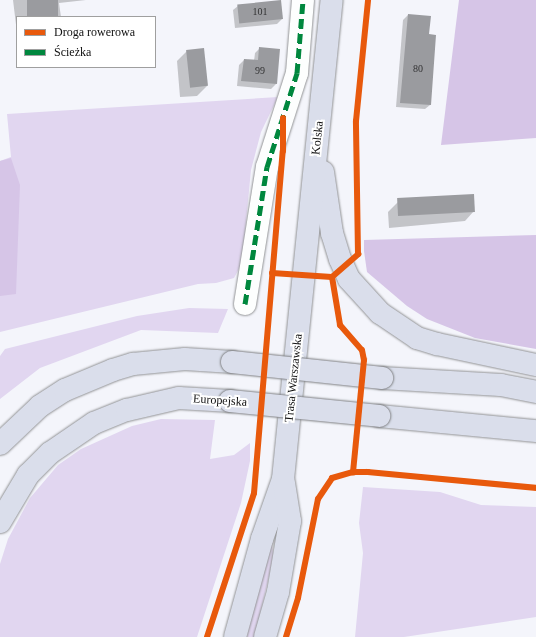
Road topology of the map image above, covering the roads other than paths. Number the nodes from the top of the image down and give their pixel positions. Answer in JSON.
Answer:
{"nodes":[{"id":1,"x":303,"y":0,"type":"edge"},
{"id":2,"x":332,"y":0,"type":"edge"},
{"id":3,"x":319,"y":131,"type":"junction"},
{"id":4,"x":304,"y":276,"type":"joint"},
{"id":5,"x":245,"y":304,"type":"dead end"},
{"id":6,"x":536,"y":365,"type":"edge"},
{"id":7,"x":536,"y":392,"type":"edge"},
{"id":8,"x":536,"y":431,"type":"edge"},
{"id":9,"x":0,"y":444,"type":"edge"},
{"id":10,"x":283,"y":480,"type":"junction"},
{"id":11,"x":0,"y":522,"type":"edge"},
{"id":12,"x":235,"y":637,"type":"edge"},
{"id":13,"x":265,"y":637,"type":"edge"}],
"edges":[{"from":1,"to":5,"type":"street"},
{"from":2,"to":3,"type":"main road","name":"Kolska"},
{"from":3,"to":4,"type":"main road","name":"Kolska"},
{"from":3,"to":6,"type":"main road"},
{"from":4,"to":10,"type":"main road","name":"Trasa Warszawska"},
{"from":7,"to":9,"type":"main road","bridge":true},
{"from":8,"to":11,"type":"main road","name":"Europejska","bridge":true},
{"from":10,"to":12,"type":"main road","name":"Trasa Warszawska"},
{"from":10,"to":13,"type":"main road","name":"Trasa Warszawska"}]}
